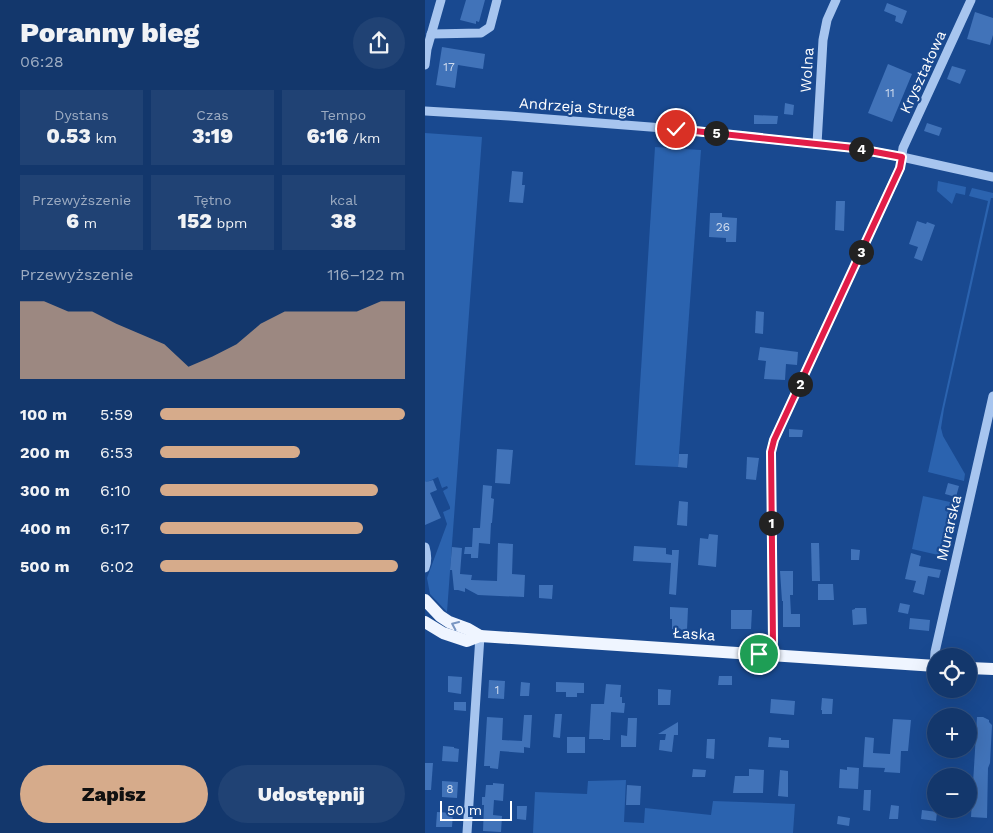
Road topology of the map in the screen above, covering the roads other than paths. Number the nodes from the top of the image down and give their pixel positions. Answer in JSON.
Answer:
{"nodes":[{"id":1,"x":441,"y":0,"type":"edge"},
{"id":2,"x":497,"y":0,"type":"edge"},
{"id":3,"x":836,"y":0,"type":"edge"},
{"id":4,"x":971,"y":0,"type":"edge"},
{"id":5,"x":431,"y":34,"type":"junction"},
{"id":6,"x":425,"y":65,"type":"edge"},
{"id":7,"x":425,"y":111,"type":"edge"},
{"id":8,"x":817,"y":144,"type":"junction"},
{"id":9,"x":902,"y":157,"type":"junction"},
{"id":10,"x":993,"y":177,"type":"edge"},
{"id":11,"x":993,"y":396,"type":"edge"},
{"id":12,"x":425,"y":547,"type":"edge"},
{"id":13,"x":425,"y":568,"type":"edge"},
{"id":14,"x":425,"y":597,"type":"edge"},
{"id":15,"x":425,"y":622,"type":"edge"},
{"id":16,"x":479,"y":636,"type":"junction"},
{"id":17,"x":936,"y":648,"type":"edge"},
{"id":18,"x":772,"y":655,"type":"junction"},
{"id":19,"x":927,"y":665,"type":"edge"},
{"id":20,"x":977,"y":668,"type":"edge"},
{"id":21,"x":993,"y":669,"type":"edge"},
{"id":22,"x":467,"y":833,"type":"edge"}],
"edges":[{"from":1,"to":5,"type":"street"},
{"from":2,"to":5,"type":"street"},
{"from":3,"to":8,"type":"street","name":"Wolna"},
{"from":4,"to":9,"type":"street","name":"Kryształowa"},
{"from":5,"to":6,"type":"street"},
{"from":7,"to":8,"type":"street","name":"Andrzeja Struga"},
{"from":8,"to":9,"type":"street","name":"Andrzeja Struga"},
{"from":9,"to":10,"type":"street","name":"Andrzeja Struga"},
{"from":9,"to":18,"type":"street","name":"Kryształowa"},
{"from":11,"to":17,"type":"street","name":"Murarska"},
{"from":12,"to":13,"type":"street"},
{"from":16,"to":14,"type":"main road","name":"Łaska","one_way":true},
{"from":15,"to":16,"type":"main road","name":"Łaska"},
{"from":16,"to":18,"type":"main road","name":"Łaska"},
{"from":16,"to":22,"type":"street"},
{"from":18,"to":19,"type":"main road","name":"Łaska"},
{"from":20,"to":21,"type":"main road"}]}
